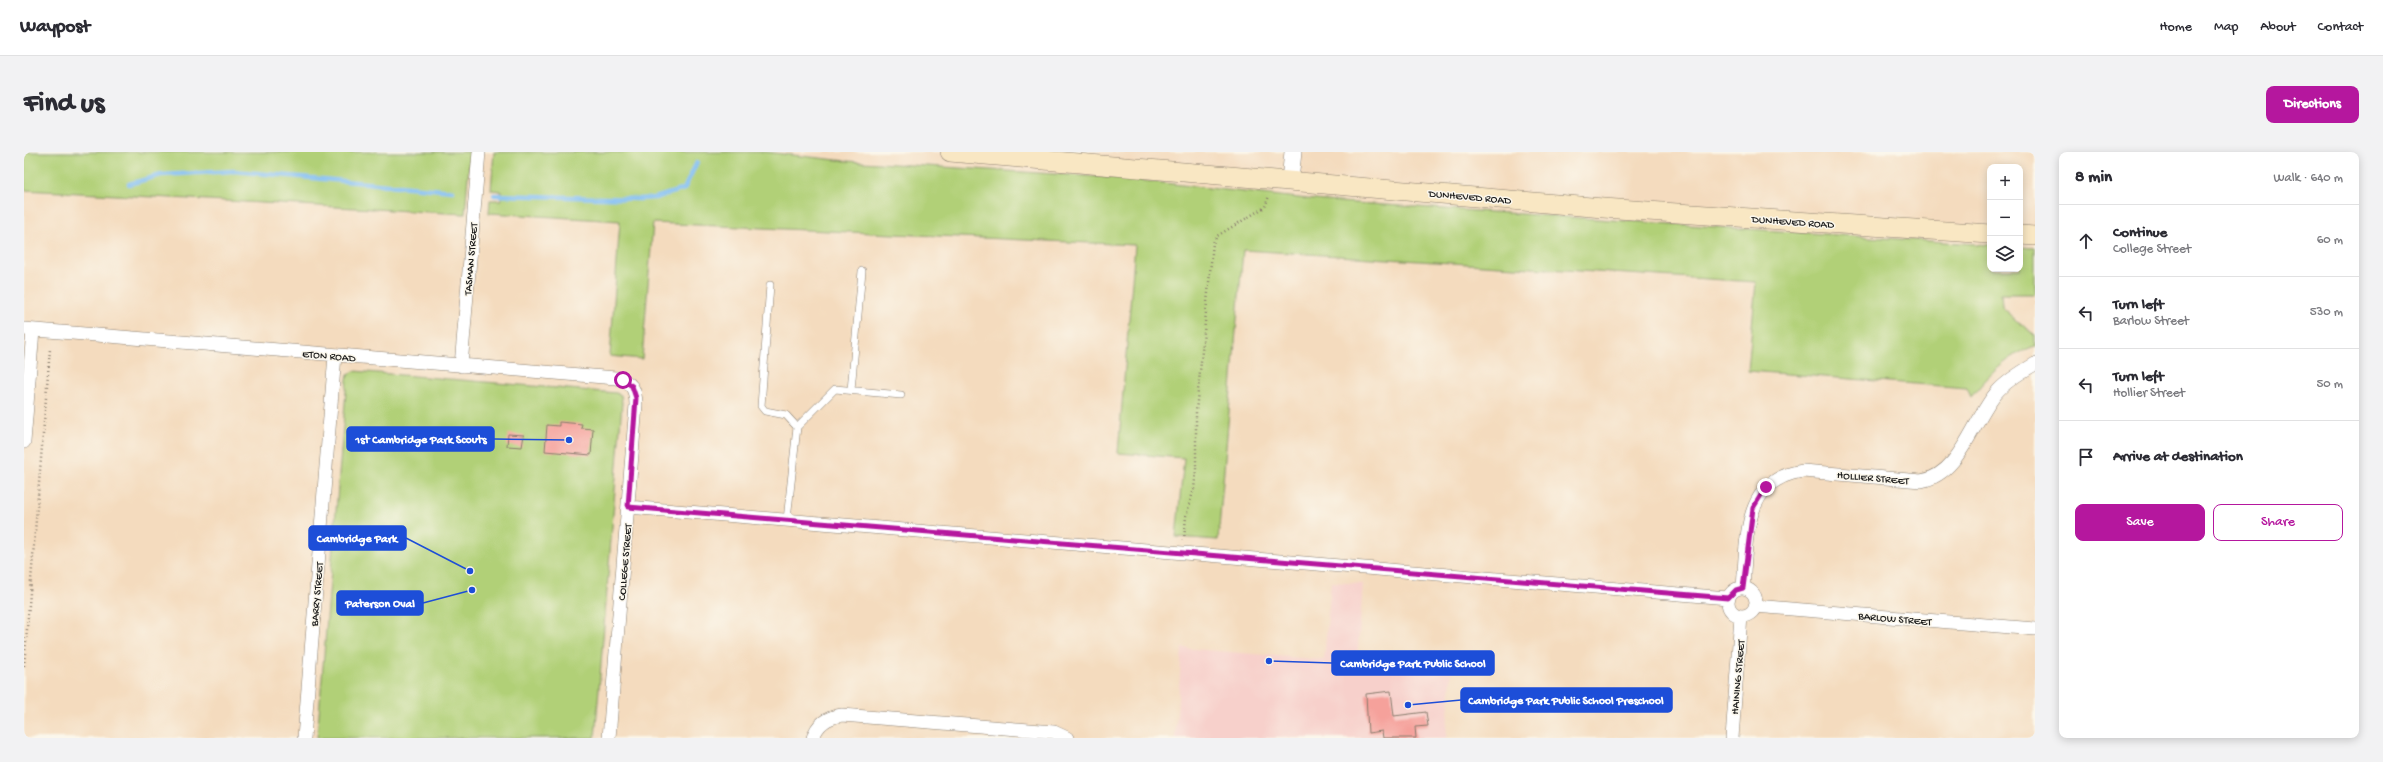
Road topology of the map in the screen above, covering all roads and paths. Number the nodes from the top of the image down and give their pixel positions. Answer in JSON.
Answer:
{"nodes":[{"id":1,"x":479,"y":152,"type":"edge"},
{"id":2,"x":950,"y":152,"type":"edge"},
{"id":3,"x":1293,"y":152,"type":"edge"},
{"id":4,"x":1290,"y":180,"type":"junction"},
{"id":5,"x":1269,"y":196,"type":"dead end"},
{"id":6,"x":1987,"y":234,"type":"edge"},
{"id":7,"x":2023,"y":235,"type":"edge"},
{"id":8,"x":2035,"y":236,"type":"edge"},
{"id":9,"x":862,"y":271,"type":"dead end"},
{"id":10,"x":770,"y":285,"type":"dead end"},
{"id":11,"x":29,"y":330,"type":"edge"},
{"id":12,"x":50,"y":349,"type":"dead end"},
{"id":13,"x":335,"y":355,"type":"junction"},
{"id":14,"x":2035,"y":364,"type":"edge"},
{"id":15,"x":461,"y":366,"type":"junction"},
{"id":16,"x":632,"y":386,"type":"joint"},
{"id":17,"x":851,"y":390,"type":"junction"},
{"id":18,"x":901,"y":395,"type":"dead end"},
{"id":19,"x":797,"y":427,"type":"junction"},
{"id":20,"x":24,"y":442,"type":"edge"},
{"id":21,"x":628,"y":507,"type":"junction"},
{"id":22,"x":787,"y":520,"type":"junction"},
{"id":23,"x":1183,"y":552,"type":"junction"},
{"id":24,"x":1743,"y":588,"type":"junction"},
{"id":25,"x":1728,"y":598,"type":"junction"},
{"id":26,"x":1756,"y":606,"type":"junction"},
{"id":27,"x":1741,"y":616,"type":"junction"},
{"id":28,"x":2035,"y":629,"type":"edge"},
{"id":29,"x":24,"y":666,"type":"edge"},
{"id":30,"x":304,"y":738,"type":"edge"},
{"id":31,"x":609,"y":738,"type":"edge"},
{"id":32,"x":813,"y":738,"type":"edge"},
{"id":33,"x":1067,"y":738,"type":"edge"},
{"id":34,"x":1732,"y":738,"type":"edge"}],
"edges":[{"from":1,"to":15,"type":"street","name":"TASMAN STREET"},
{"from":2,"to":4,"type":"main road","name":"DUNHEVED ROAD"},
{"from":3,"to":4,"type":"street"},
{"from":4,"to":6,"type":"main road","name":"DUNHEVED ROAD"},
{"from":5,"to":23,"type":"path"},
{"from":7,"to":8,"type":"main road"},
{"from":9,"to":17,"type":"lane"},
{"from":10,"to":19,"type":"lane"},
{"from":11,"to":13,"type":"street","name":"ETON ROAD"},
{"from":11,"to":20,"type":"street"},
{"from":12,"to":29,"type":"path"},
{"from":13,"to":15,"type":"street","name":"ETON ROAD"},
{"from":13,"to":30,"type":"street","name":"BARRY STREET"},
{"from":14,"to":24,"type":"street","name":"HOLLIER STREET"},
{"from":15,"to":16,"type":"street","name":"ETON ROAD"},
{"from":16,"to":21,"type":"street","name":"COLLEGE STREET"},
{"from":17,"to":18,"type":"lane"},
{"from":17,"to":19,"type":"lane"},
{"from":19,"to":22,"type":"lane"},
{"from":21,"to":22,"type":"street"},
{"from":21,"to":31,"type":"street","name":"COLLEGE STREET"},
{"from":22,"to":23,"type":"street"},
{"from":23,"to":25,"type":"street"},
{"from":24,"to":25,"type":"street"},
{"from":24,"to":26,"type":"street"},
{"from":25,"to":27,"type":"street"},
{"from":26,"to":27,"type":"street"},
{"from":26,"to":28,"type":"street","name":"BARLOW STREET"},
{"from":27,"to":34,"type":"street","name":"HAINING STREET"},
{"from":32,"to":33,"type":"street"}]}
